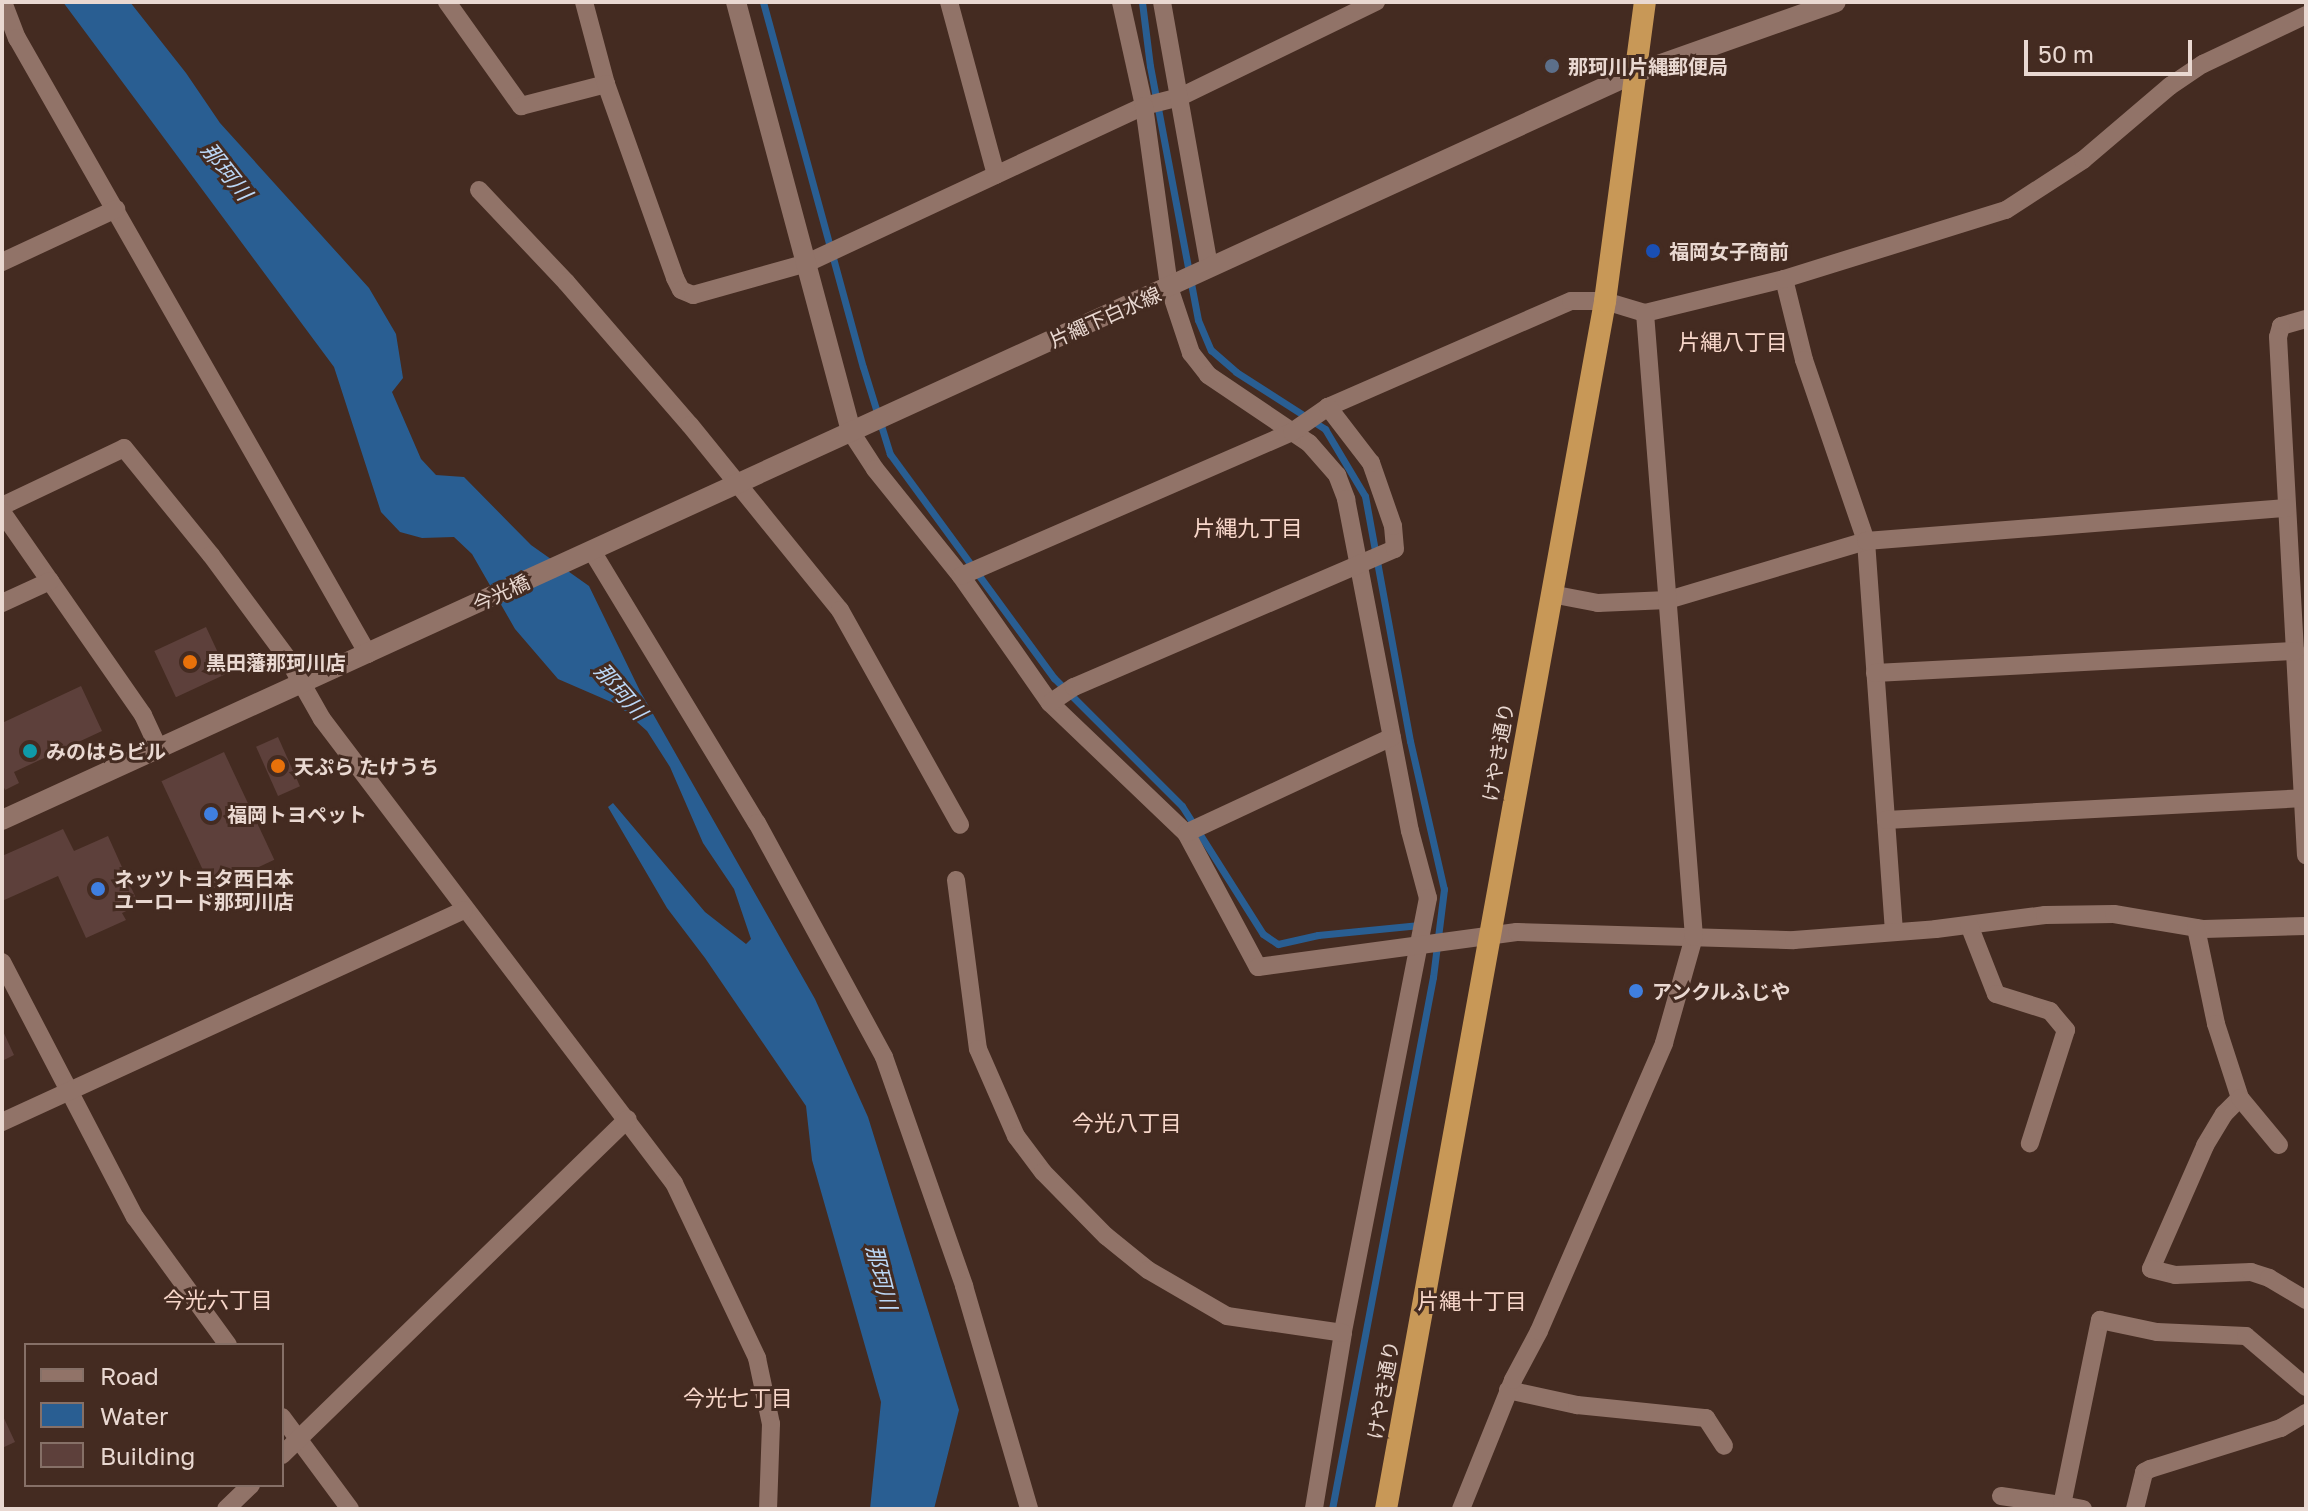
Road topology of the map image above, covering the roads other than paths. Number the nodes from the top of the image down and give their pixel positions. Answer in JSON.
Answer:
{"nodes":[{"id":1,"x":3,"y":2,"type":"edge"},
{"id":2,"x":447,"y":2,"type":"edge"},
{"id":3,"x":584,"y":2,"type":"edge"},
{"id":4,"x":736,"y":2,"type":"edge"},
{"id":5,"x":949,"y":2,"type":"edge"},
{"id":6,"x":1121,"y":2,"type":"edge"},
{"id":7,"x":1162,"y":2,"type":"edge"},
{"id":8,"x":1376,"y":2,"type":"edge"},
{"id":9,"x":1645,"y":2,"type":"edge"},
{"id":10,"x":1836,"y":2,"type":"edge"},
{"id":11,"x":2306,"y":15,"type":"edge"},
{"id":12,"x":1633,"y":74,"type":"junction"},
{"id":13,"x":606,"y":84,"type":"junction"},
{"id":14,"x":1180,"y":97,"type":"junction"},
{"id":15,"x":1144,"y":106,"type":"junction"},
{"id":16,"x":996,"y":175,"type":"junction"},
{"id":17,"x":479,"y":190,"type":"dead end"},
{"id":18,"x":116,"y":209,"type":"junction"},
{"id":19,"x":4,"y":256,"type":"edge"},
{"id":20,"x":807,"y":263,"type":"junction"},
{"id":21,"x":1209,"y":266,"type":"junction"},
{"id":22,"x":1784,"y":279,"type":"junction"},
{"id":23,"x":1169,"y":287,"type":"junction"},
{"id":24,"x":1605,"y":301,"type":"junction"},
{"id":25,"x":1645,"y":313,"type":"junction"},
{"id":26,"x":2306,"y":319,"type":"edge"},
{"id":27,"x":1328,"y":407,"type":"junction"},
{"id":28,"x":851,"y":432,"type":"junction"},
{"id":29,"x":1292,"y":432,"type":"junction"},
{"id":30,"x":738,"y":485,"type":"junction"},
{"id":31,"x":2,"y":506,"type":"edge"},
{"id":32,"x":2287,"y":508,"type":"junction"},
{"id":33,"x":2,"y":512,"type":"edge"},
{"id":34,"x":1866,"y":541,"type":"junction"},
{"id":35,"x":584,"y":555,"type":"junction"},
{"id":36,"x":1359,"y":562,"type":"junction"},
{"id":37,"x":961,"y":576,"type":"junction"},
{"id":38,"x":50,"y":581,"type":"junction"},
{"id":39,"x":1551,"y":594,"type":"junction"},
{"id":40,"x":1668,"y":600,"type":"junction"},
{"id":41,"x":2,"y":603,"type":"edge"},
{"id":42,"x":2295,"y":651,"type":"junction"},
{"id":43,"x":368,"y":654,"type":"junction"},
{"id":44,"x":1875,"y":673,"type":"junction"},
{"id":45,"x":302,"y":685,"type":"junction"},
{"id":46,"x":1050,"y":703,"type":"junction"},
{"id":47,"x":1392,"y":737,"type":"junction"},
{"id":48,"x":159,"y":749,"type":"junction"},
{"id":49,"x":2303,"y":798,"type":"junction"},
{"id":50,"x":2,"y":820,"type":"edge"},
{"id":51,"x":1886,"y":820,"type":"junction"},
{"id":52,"x":960,"y":825,"type":"dead end"},
{"id":53,"x":1186,"y":833,"type":"junction"},
{"id":54,"x":2306,"y":855,"type":"edge"},
{"id":55,"x":956,"y":880,"type":"dead end"},
{"id":56,"x":464,"y":910,"type":"junction"},
{"id":57,"x":1969,"y":925,"type":"junction"},
{"id":58,"x":2196,"y":928,"type":"junction"},
{"id":59,"x":1894,"y":930,"type":"junction"},
{"id":60,"x":2304,"y":932,"type":"edge"},
{"id":61,"x":1488,"y":935,"type":"junction"},
{"id":62,"x":1694,"y":937,"type":"junction"},
{"id":63,"x":1418,"y":944,"type":"junction"},
{"id":64,"x":2,"y":962,"type":"edge"},
{"id":65,"x":69,"y":1091,"type":"junction"},
{"id":66,"x":2240,"y":1098,"type":"junction"},
{"id":67,"x":628,"y":1119,"type":"junction"},
{"id":68,"x":2,"y":1122,"type":"edge"},
{"id":69,"x":2030,"y":1143,"type":"dead end"},
{"id":70,"x":2279,"y":1145,"type":"dead end"},
{"id":71,"x":2306,"y":1300,"type":"edge"},
{"id":72,"x":1343,"y":1333,"type":"junction"},
{"id":73,"x":227,"y":1343,"type":"edge"},
{"id":74,"x":2306,"y":1387,"type":"edge"},
{"id":75,"x":1508,"y":1390,"type":"junction"},
{"id":76,"x":2306,"y":1413,"type":"edge"},
{"id":77,"x":284,"y":1420,"type":"edge"},
{"id":78,"x":298,"y":1439,"type":"junction"},
{"id":79,"x":1724,"y":1446,"type":"dead end"},
{"id":80,"x":284,"y":1453,"type":"edge"},
{"id":81,"x":249,"y":1487,"type":"edge"},
{"id":82,"x":2001,"y":1496,"type":"dead end"},
{"id":83,"x":2062,"y":1505,"type":"junction"},
{"id":84,"x":226,"y":1509,"type":"edge"},
{"id":85,"x":350,"y":1509,"type":"edge"},
{"id":86,"x":768,"y":1509,"type":"edge"},
{"id":87,"x":1029,"y":1509,"type":"edge"},
{"id":88,"x":1314,"y":1509,"type":"edge"},
{"id":89,"x":1386,"y":1509,"type":"edge"},
{"id":90,"x":1461,"y":1509,"type":"edge"},
{"id":91,"x":2083,"y":1509,"type":"edge"},
{"id":92,"x":2135,"y":1509,"type":"edge"}],
"edges":[{"from":1,"to":18,"type":"street"},
{"from":2,"to":13,"type":"street"},
{"from":3,"to":13,"type":"street"},
{"from":4,"to":20,"type":"main road"},
{"from":5,"to":16,"type":"street"},
{"from":6,"to":15,"type":"street"},
{"from":7,"to":14,"type":"street"},
{"from":8,"to":14,"type":"street"},
{"from":9,"to":12,"type":"highway","name":"けやき通り"},
{"from":10,"to":12,"type":"main road","name":"片繩下白水線"},
{"from":11,"to":22,"type":"street"},
{"from":12,"to":21,"type":"main road","name":"片繩下白水線"},
{"from":12,"to":24,"type":"highway","name":"けやき通り"},
{"from":13,"to":20,"type":"street"},
{"from":14,"to":15,"type":"street"},
{"from":14,"to":21,"type":"street"},
{"from":15,"to":16,"type":"street"},
{"from":15,"to":23,"type":"street"},
{"from":16,"to":20,"type":"street"},
{"from":17,"to":30,"type":"street"},
{"from":18,"to":19,"type":"street"},
{"from":18,"to":43,"type":"street"},
{"from":20,"to":28,"type":"main road"},
{"from":21,"to":23,"type":"main road","name":"片繩下白水線"},
{"from":22,"to":25,"type":"street"},
{"from":22,"to":34,"type":"street"},
{"from":23,"to":28,"type":"main road","name":"片繩下白水線"},
{"from":23,"to":29,"type":"street"},
{"from":24,"to":25,"type":"street"},
{"from":24,"to":27,"type":"street"},
{"from":24,"to":39,"type":"highway","name":"けやき通り"},
{"from":25,"to":40,"type":"street"},
{"from":26,"to":32,"type":"street"},
{"from":27,"to":29,"type":"street"},
{"from":27,"to":36,"type":"street"},
{"from":28,"to":30,"type":"main road","name":"片繩下白水線"},
{"from":28,"to":37,"type":"street"},
{"from":29,"to":36,"type":"street"},
{"from":29,"to":37,"type":"street"},
{"from":30,"to":35,"type":"main road","name":"片繩下白水線"},
{"from":30,"to":52,"type":"street"},
{"from":31,"to":45,"type":"street"},
{"from":32,"to":34,"type":"street"},
{"from":32,"to":42,"type":"street"},
{"from":33,"to":38,"type":"street"},
{"from":34,"to":40,"type":"street"},
{"from":34,"to":44,"type":"street"},
{"from":35,"to":43,"type":"main road","name":"今光橋"},
{"from":35,"to":87,"type":"street"},
{"from":36,"to":46,"type":"street"},
{"from":36,"to":47,"type":"street"},
{"from":37,"to":46,"type":"street"},
{"from":38,"to":41,"type":"street"},
{"from":38,"to":48,"type":"street"},
{"from":39,"to":40,"type":"street"},
{"from":39,"to":61,"type":"highway","name":"けやき通り"},
{"from":40,"to":62,"type":"street"},
{"from":42,"to":44,"type":"street"},
{"from":42,"to":49,"type":"street"},
{"from":43,"to":45,"type":"main road"},
{"from":44,"to":51,"type":"street"},
{"from":45,"to":48,"type":"main road"},
{"from":45,"to":56,"type":"street"},
{"from":46,"to":53,"type":"street"},
{"from":47,"to":53,"type":"street"},
{"from":47,"to":63,"type":"street"},
{"from":48,"to":50,"type":"main road"},
{"from":49,"to":51,"type":"street"},
{"from":49,"to":54,"type":"street"},
{"from":51,"to":59,"type":"street"},
{"from":53,"to":63,"type":"street"},
{"from":55,"to":72,"type":"street"},
{"from":56,"to":65,"type":"street"},
{"from":56,"to":67,"type":"street"},
{"from":57,"to":58,"type":"street"},
{"from":57,"to":59,"type":"street"},
{"from":57,"to":69,"type":"street"},
{"from":58,"to":60,"type":"street"},
{"from":58,"to":66,"type":"street"},
{"from":59,"to":62,"type":"street"},
{"from":61,"to":62,"type":"street"},
{"from":61,"to":63,"type":"street"},
{"from":61,"to":89,"type":"highway","name":"けやき通り"},
{"from":62,"to":75,"type":"street"},
{"from":63,"to":72,"type":"street"},
{"from":64,"to":65,"type":"street"},
{"from":65,"to":68,"type":"street"},
{"from":65,"to":73,"type":"street"},
{"from":66,"to":70,"type":"street"},
{"from":66,"to":71,"type":"street"},
{"from":67,"to":78,"type":"street"},
{"from":67,"to":86,"type":"street"},
{"from":72,"to":88,"type":"street"},
{"from":74,"to":83,"type":"street"},
{"from":75,"to":79,"type":"street"},
{"from":75,"to":90,"type":"street"},
{"from":76,"to":92,"type":"street"},
{"from":77,"to":78,"type":"street"},
{"from":78,"to":80,"type":"street"},
{"from":78,"to":85,"type":"street"},
{"from":81,"to":84,"type":"street"},
{"from":82,"to":83,"type":"street"},
{"from":83,"to":91,"type":"street"}]}
